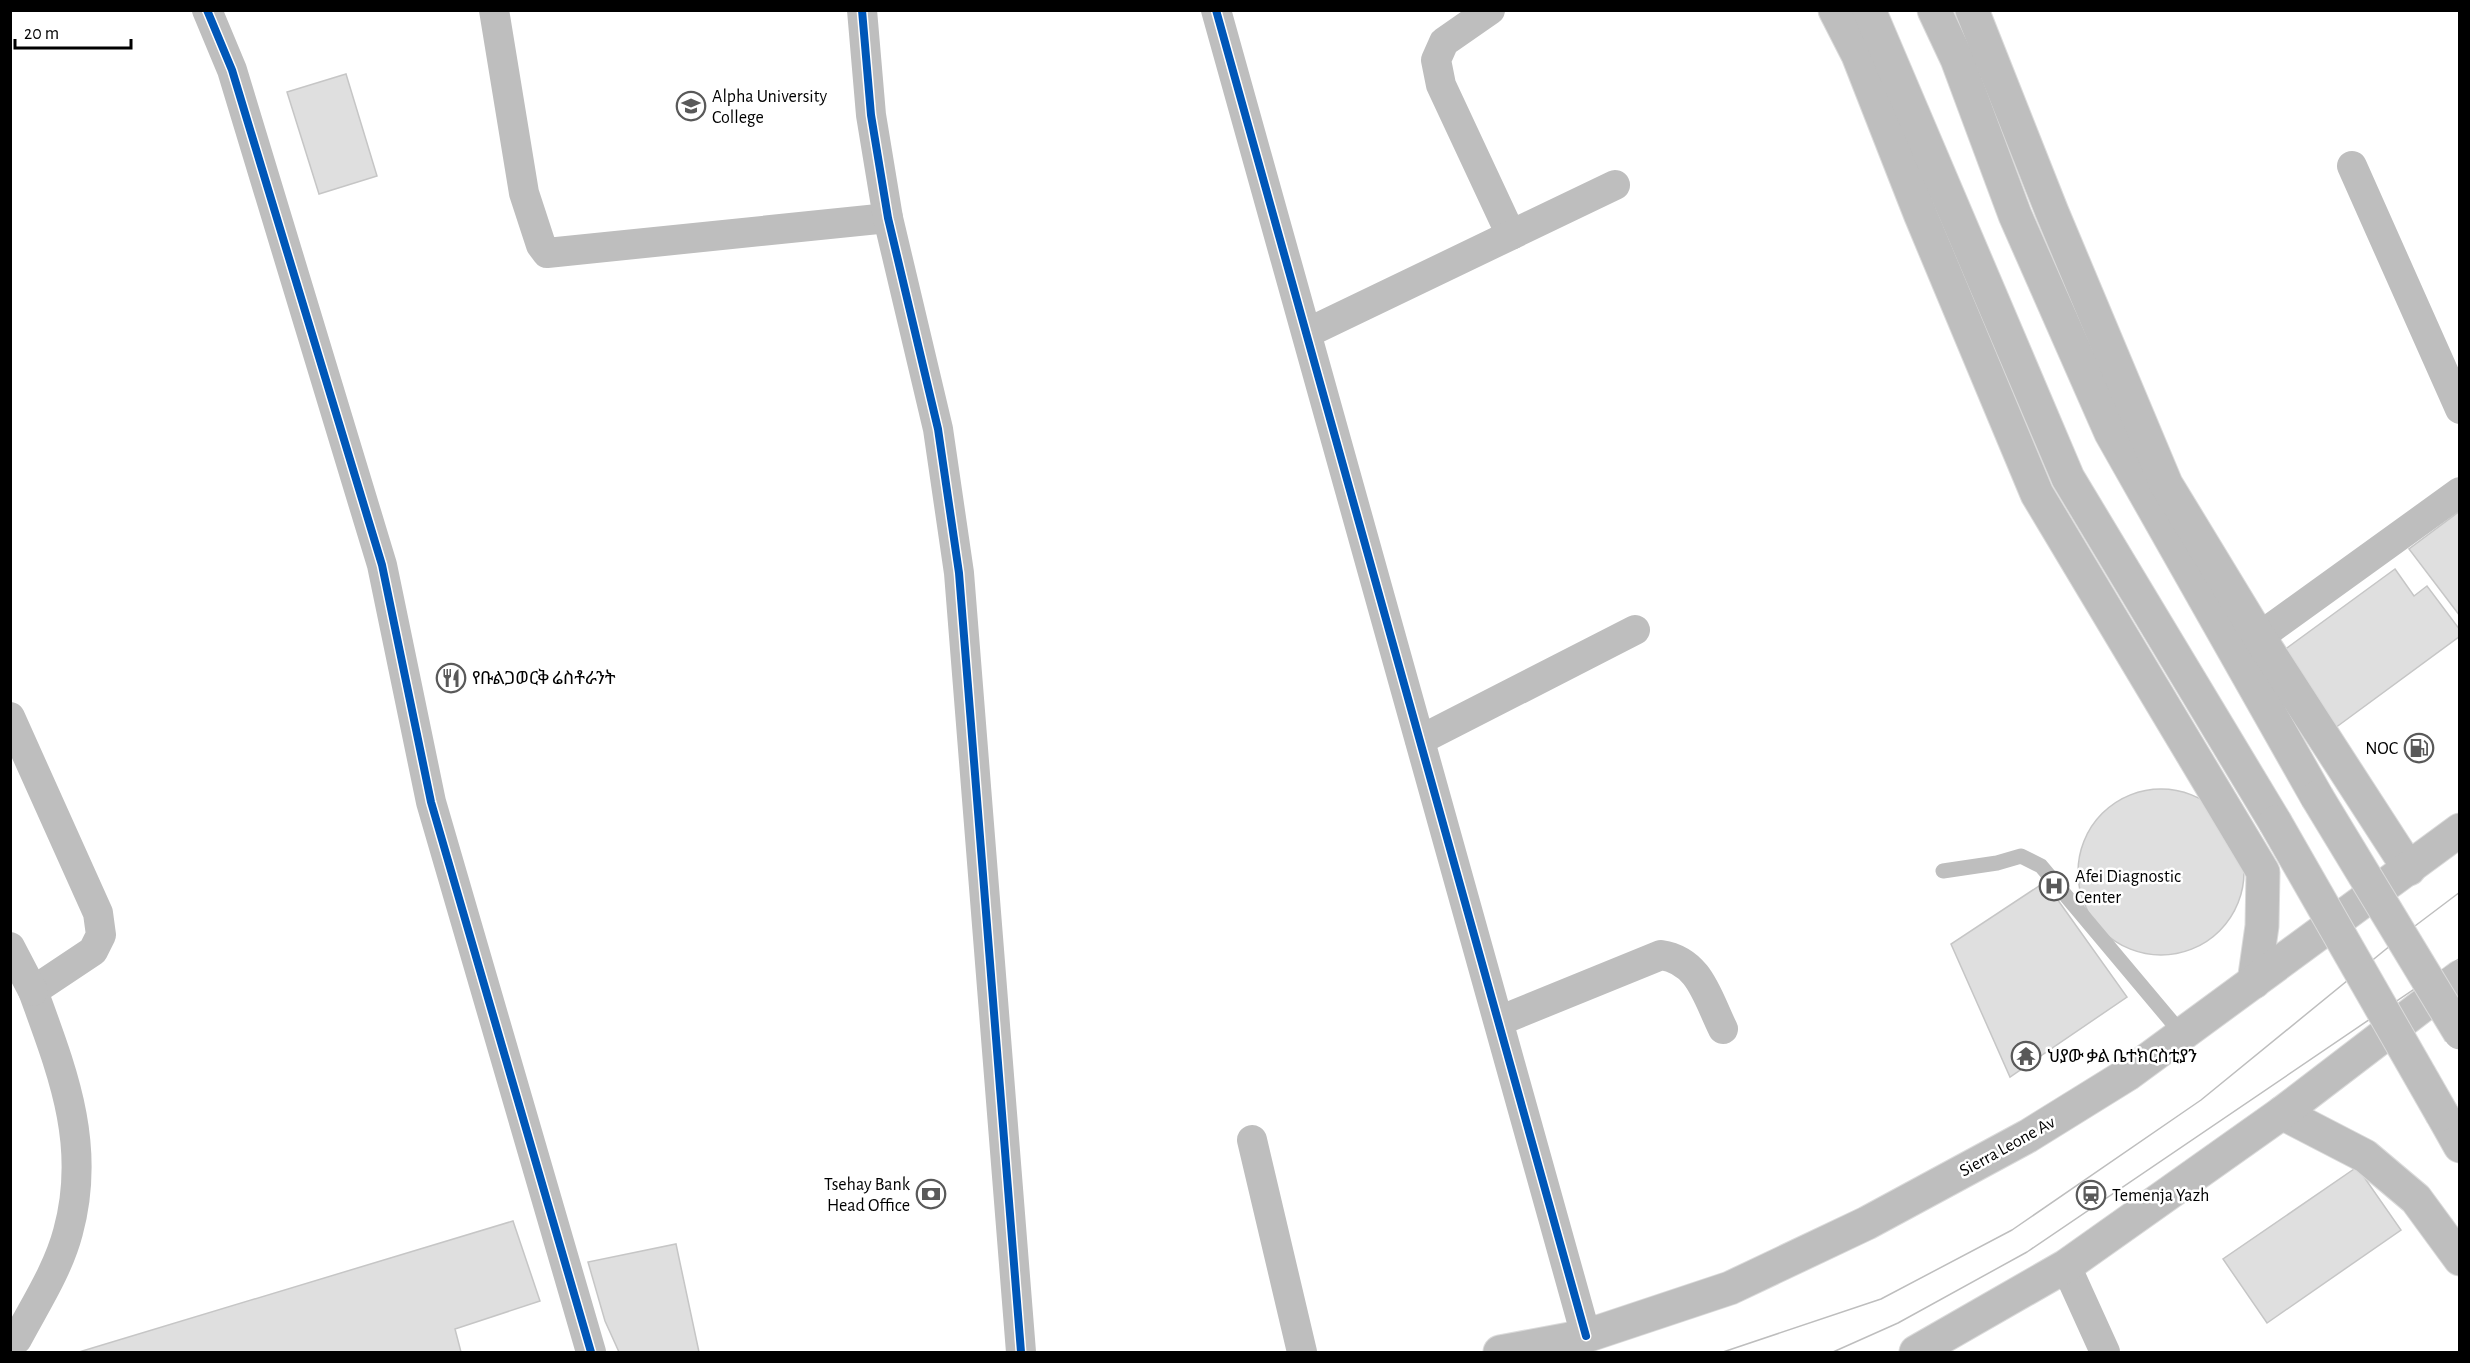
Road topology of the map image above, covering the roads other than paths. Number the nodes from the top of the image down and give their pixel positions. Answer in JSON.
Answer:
{"nodes":[{"id":1,"x":207,"y":10,"type":"edge"},
{"id":2,"x":494,"y":10,"type":"edge"},
{"id":3,"x":862,"y":10,"type":"edge"},
{"id":4,"x":1216,"y":10,"type":"edge"},
{"id":5,"x":1490,"y":10,"type":"edge"},
{"id":6,"x":1835,"y":10,"type":"edge"},
{"id":7,"x":1869,"y":10,"type":"edge"},
{"id":8,"x":1934,"y":10,"type":"edge"},
{"id":9,"x":1972,"y":10,"type":"edge"},
{"id":10,"x":2352,"y":166,"type":"dead end"},
{"id":11,"x":1615,"y":185,"type":"dead end"},
{"id":12,"x":888,"y":218,"type":"junction"},
{"id":13,"x":1511,"y":235,"type":"junction"},
{"id":14,"x":1306,"y":333,"type":"junction"},
{"id":15,"x":2460,"y":409,"type":"edge"},
{"id":16,"x":2460,"y":492,"type":"edge"},
{"id":17,"x":1635,"y":630,"type":"dead end"},
{"id":18,"x":2259,"y":637,"type":"junction"},
{"id":19,"x":10,"y":717,"type":"edge"},
{"id":20,"x":1420,"y":740,"type":"junction"},
{"id":21,"x":2460,"y":830,"type":"edge"},
{"id":22,"x":2409,"y":869,"type":"junction"},
{"id":23,"x":1943,"y":871,"type":"dead end"},
{"id":24,"x":10,"y":947,"type":"edge"},
{"id":25,"x":2460,"y":977,"type":"edge"},
{"id":26,"x":2254,"y":982,"type":"junction"},
{"id":27,"x":33,"y":991,"type":"junction"},
{"id":28,"x":1499,"y":1021,"type":"junction"},
{"id":29,"x":1723,"y":1029,"type":"dead end"},
{"id":30,"x":2460,"y":1033,"type":"edge"},
{"id":31,"x":2182,"y":1035,"type":"junction"},
{"id":32,"x":2282,"y":1113,"type":"junction"},
{"id":33,"x":1252,"y":1140,"type":"dead end"},
{"id":34,"x":2460,"y":1146,"type":"edge"},
{"id":35,"x":2460,"y":1259,"type":"edge"},
{"id":36,"x":2066,"y":1266,"type":"junction"},
{"id":37,"x":1586,"y":1336,"type":"junction"},
{"id":38,"x":17,"y":1341,"type":"edge"},
{"id":39,"x":591,"y":1353,"type":"edge"},
{"id":40,"x":1021,"y":1353,"type":"edge"},
{"id":41,"x":1302,"y":1353,"type":"edge"},
{"id":42,"x":1500,"y":1353,"type":"edge"},
{"id":43,"x":1916,"y":1353,"type":"edge"},
{"id":44,"x":2105,"y":1353,"type":"edge"}],
"edges":[{"from":1,"to":39,"type":"street"},
{"from":2,"to":12,"type":"street"},
{"from":3,"to":12,"type":"street"},
{"from":4,"to":14,"type":"street"},
{"from":5,"to":13,"type":"street"},
{"from":6,"to":26,"type":"main road"},
{"from":7,"to":34,"type":"main road","bridge":true},
{"from":8,"to":30,"type":"main road","bridge":true},
{"from":9,"to":18,"type":"main road"},
{"from":10,"to":15,"type":"street"},
{"from":11,"to":13,"type":"street"},
{"from":12,"to":40,"type":"street"},
{"from":13,"to":14,"type":"street"},
{"from":14,"to":20,"type":"street"},
{"from":16,"to":18,"type":"street"},
{"from":17,"to":20,"type":"street"},
{"from":18,"to":22,"type":"main road"},
{"from":19,"to":27,"type":"street"},
{"from":20,"to":28,"type":"street"},
{"from":21,"to":22,"type":"main road","name":"Sierra Leone Av"},
{"from":22,"to":26,"type":"main road","name":"Sierra Leone Av"},
{"from":23,"to":31,"type":"lane"},
{"from":24,"to":27,"type":"street"},
{"from":25,"to":32,"type":"main road"},
{"from":26,"to":31,"type":"main road","name":"Sierra Leone Av"},
{"from":27,"to":38,"type":"street"},
{"from":28,"to":29,"type":"street"},
{"from":28,"to":37,"type":"street"},
{"from":31,"to":37,"type":"main road","name":"Sierra Leone Av"},
{"from":32,"to":35,"type":"main road"},
{"from":32,"to":36,"type":"main road"},
{"from":33,"to":41,"type":"street"},
{"from":36,"to":43,"type":"main road"},
{"from":36,"to":44,"type":"street"},
{"from":37,"to":42,"type":"main road","name":"Sierra Leone Av"}]}
